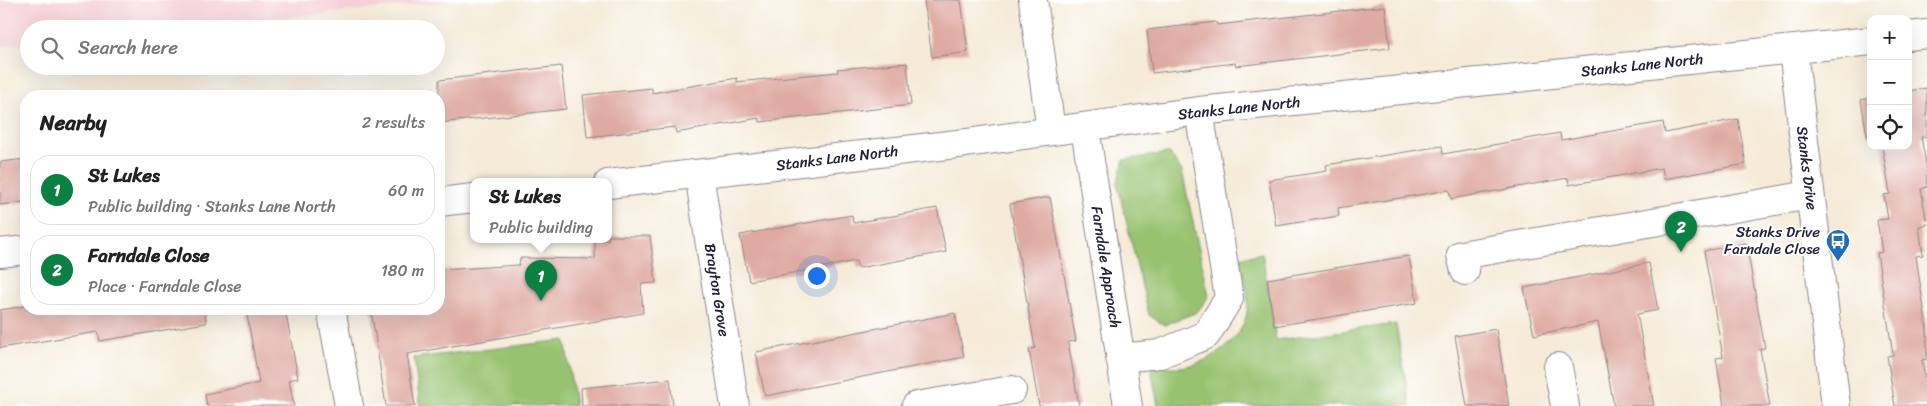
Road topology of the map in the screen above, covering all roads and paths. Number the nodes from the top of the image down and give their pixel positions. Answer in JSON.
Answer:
{"nodes":[{"id":1,"x":1033,"y":0,"type":"edge"},
{"id":2,"x":1927,"y":34,"type":"edge"},
{"id":3,"x":1912,"y":36,"type":"edge"},
{"id":4,"x":1867,"y":41,"type":"edge"},
{"id":5,"x":1793,"y":50,"type":"junction"},
{"id":6,"x":1199,"y":111,"type":"junction"},
{"id":7,"x":1085,"y":128,"type":"junction"},
{"id":8,"x":1051,"y":131,"type":"junction"},
{"id":9,"x":698,"y":174,"type":"junction"},
{"id":10,"x":612,"y":184,"type":"edge"},
{"id":11,"x":1810,"y":195,"type":"junction"},
{"id":12,"x":470,"y":198,"type":"edge"},
{"id":13,"x":445,"y":201,"type":"edge"},
{"id":14,"x":20,"y":251,"type":"edge"},
{"id":15,"x":0,"y":253,"type":"edge"},
{"id":16,"x":1465,"y":271,"type":"dead end"},
{"id":17,"x":333,"y":315,"type":"edge"},
{"id":18,"x":1120,"y":358,"type":"junction"},
{"id":19,"x":1558,"y":367,"type":"dead end"},
{"id":20,"x":1012,"y":390,"type":"dead end"},
{"id":21,"x":349,"y":406,"type":"edge"},
{"id":22,"x":735,"y":406,"type":"edge"},
{"id":23,"x":916,"y":406,"type":"edge"},
{"id":24,"x":1128,"y":406,"type":"edge"},
{"id":25,"x":1564,"y":406,"type":"edge"},
{"id":26,"x":1836,"y":406,"type":"edge"}],
"edges":[{"from":1,"to":8,"type":"street"},
{"from":2,"to":3,"type":"street"},
{"from":4,"to":5,"type":"street","name":"Stanks Lane North"},
{"from":5,"to":6,"type":"street","name":"Stanks Lane North"},
{"from":5,"to":11,"type":"street","name":"Stanks Drive"},
{"from":6,"to":7,"type":"street","name":"Stanks Lane North"},
{"from":6,"to":18,"type":"street"},
{"from":7,"to":8,"type":"street","name":"Stanks Lane North"},
{"from":7,"to":18,"type":"street","name":"Farndale Approach"},
{"from":8,"to":9,"type":"street","name":"Stanks Lane North"},
{"from":9,"to":10,"type":"street","name":"Stanks Lane North"},
{"from":9,"to":22,"type":"street","name":"Brayton Grove"},
{"from":11,"to":16,"type":"street"},
{"from":11,"to":26,"type":"street","name":"Stanks Drive"},
{"from":12,"to":13,"type":"street"},
{"from":14,"to":15,"type":"street"},
{"from":17,"to":21,"type":"street"},
{"from":18,"to":24,"type":"street","name":"Farndale Approach"},
{"from":19,"to":25,"type":"street"},
{"from":20,"to":23,"type":"street"}]}
